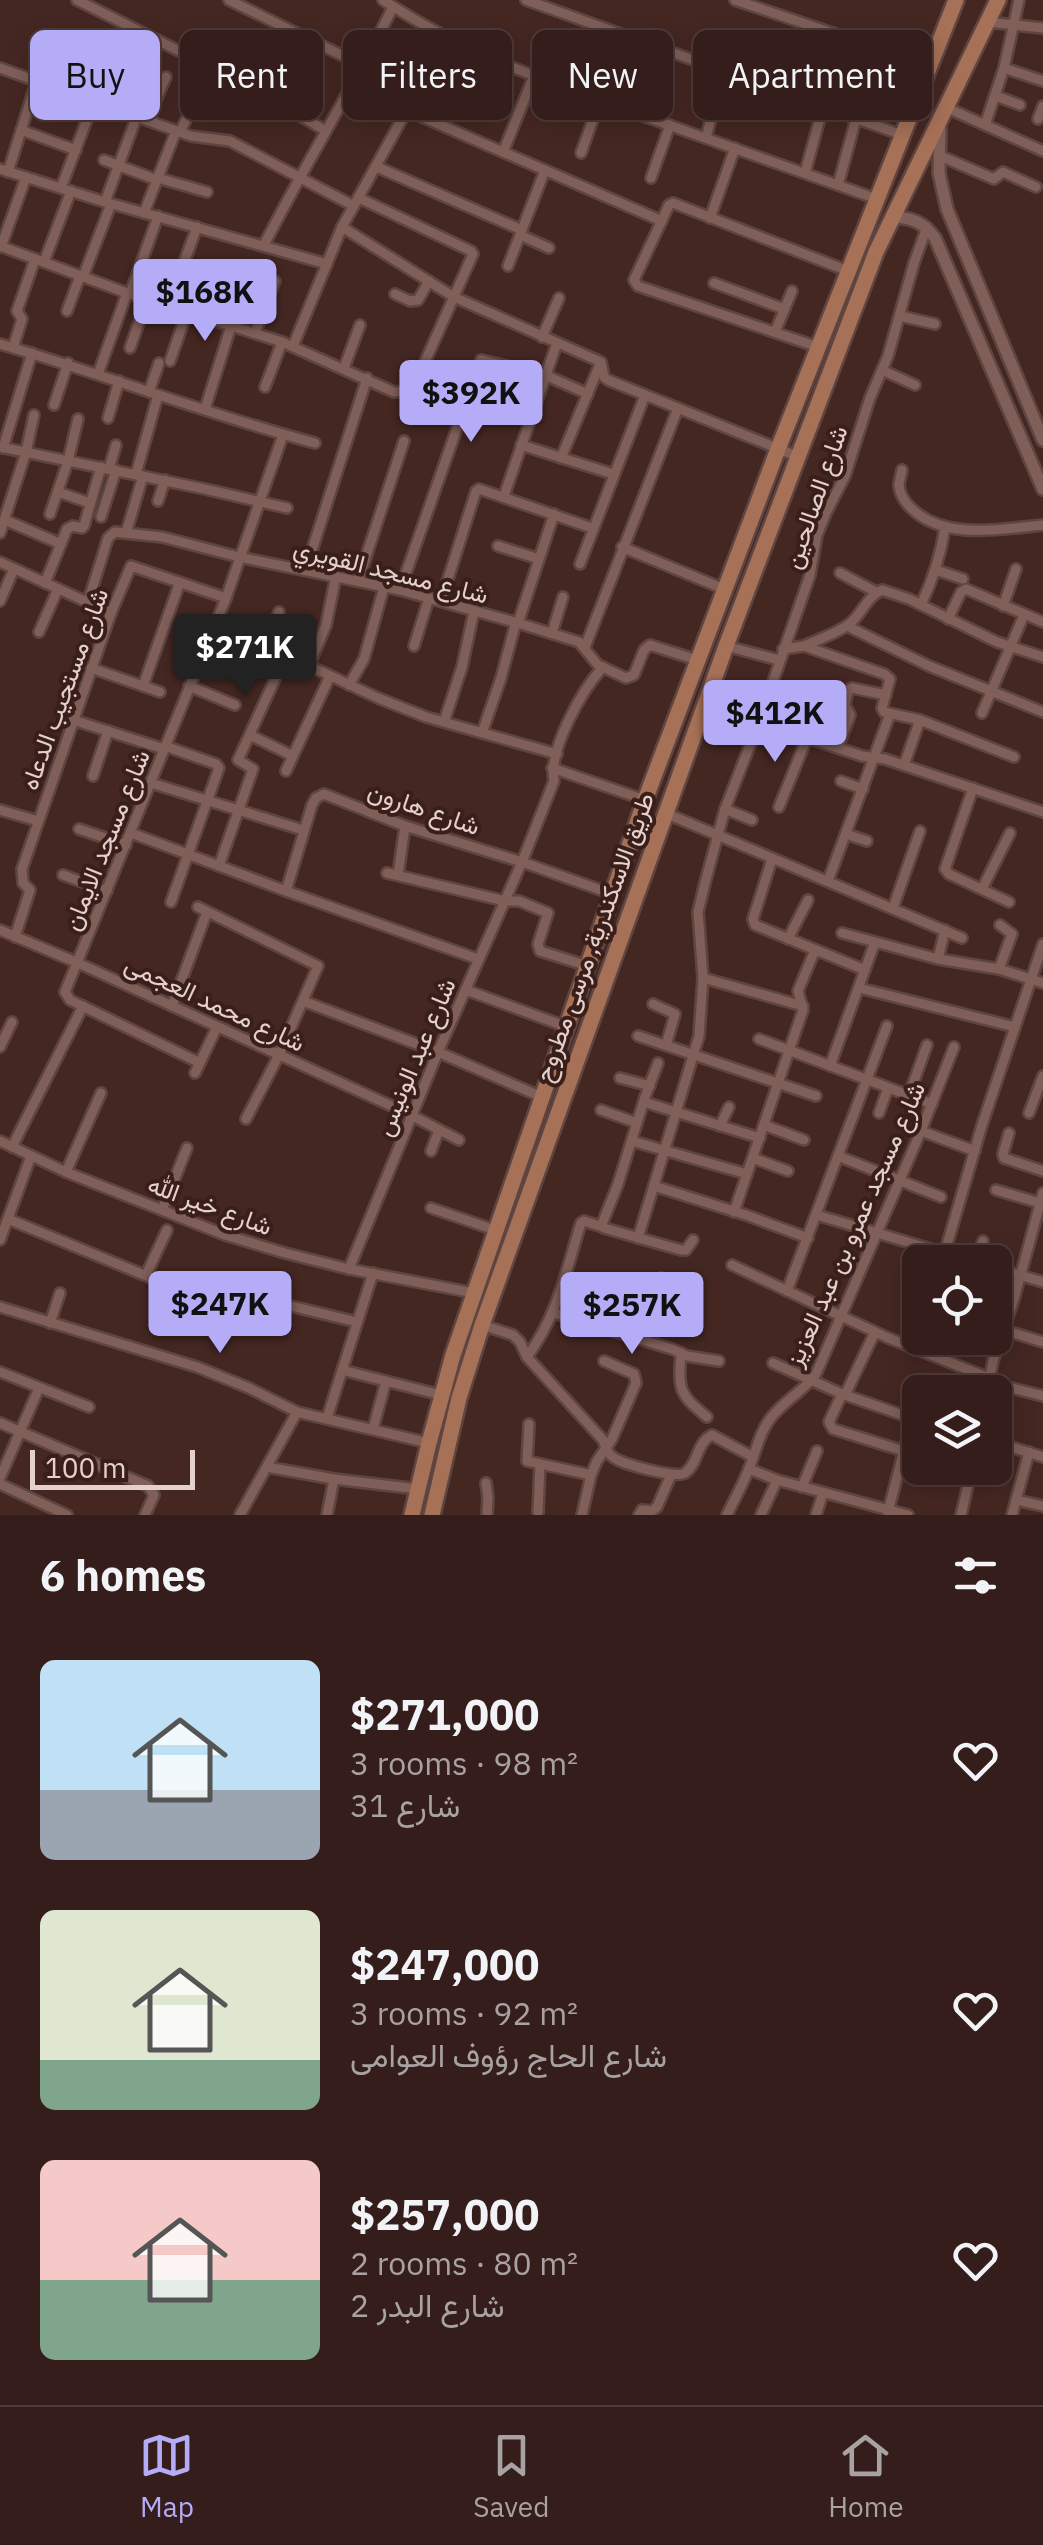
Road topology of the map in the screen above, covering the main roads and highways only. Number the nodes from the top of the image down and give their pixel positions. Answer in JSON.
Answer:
{"nodes":[{"id":1,"x":956,"y":0,"type":"edge"},
{"id":2,"x":998,"y":0,"type":"edge"},
{"id":3,"x":797,"y":400,"type":"junction"},
{"id":4,"x":818,"y":407,"type":"junction"},
{"id":5,"x":435,"y":1514,"type":"edge"},
{"id":6,"x":412,"y":1515,"type":"edge"}],
"edges":[{"from":1,"to":3,"type":"main road","name":"طريق الاسكندرية, مرسى مطروح"},
{"from":2,"to":4,"type":"main road","name":"طريق الاسكندرية, مرسى مطروح"},
{"from":3,"to":4,"type":"main road"},
{"from":3,"to":6,"type":"main road","name":"طريق الاسكندرية, مرسى مطروح"},
{"from":4,"to":5,"type":"main road","name":"طريق الاسكندرية, مرسى مطروح"}]}
